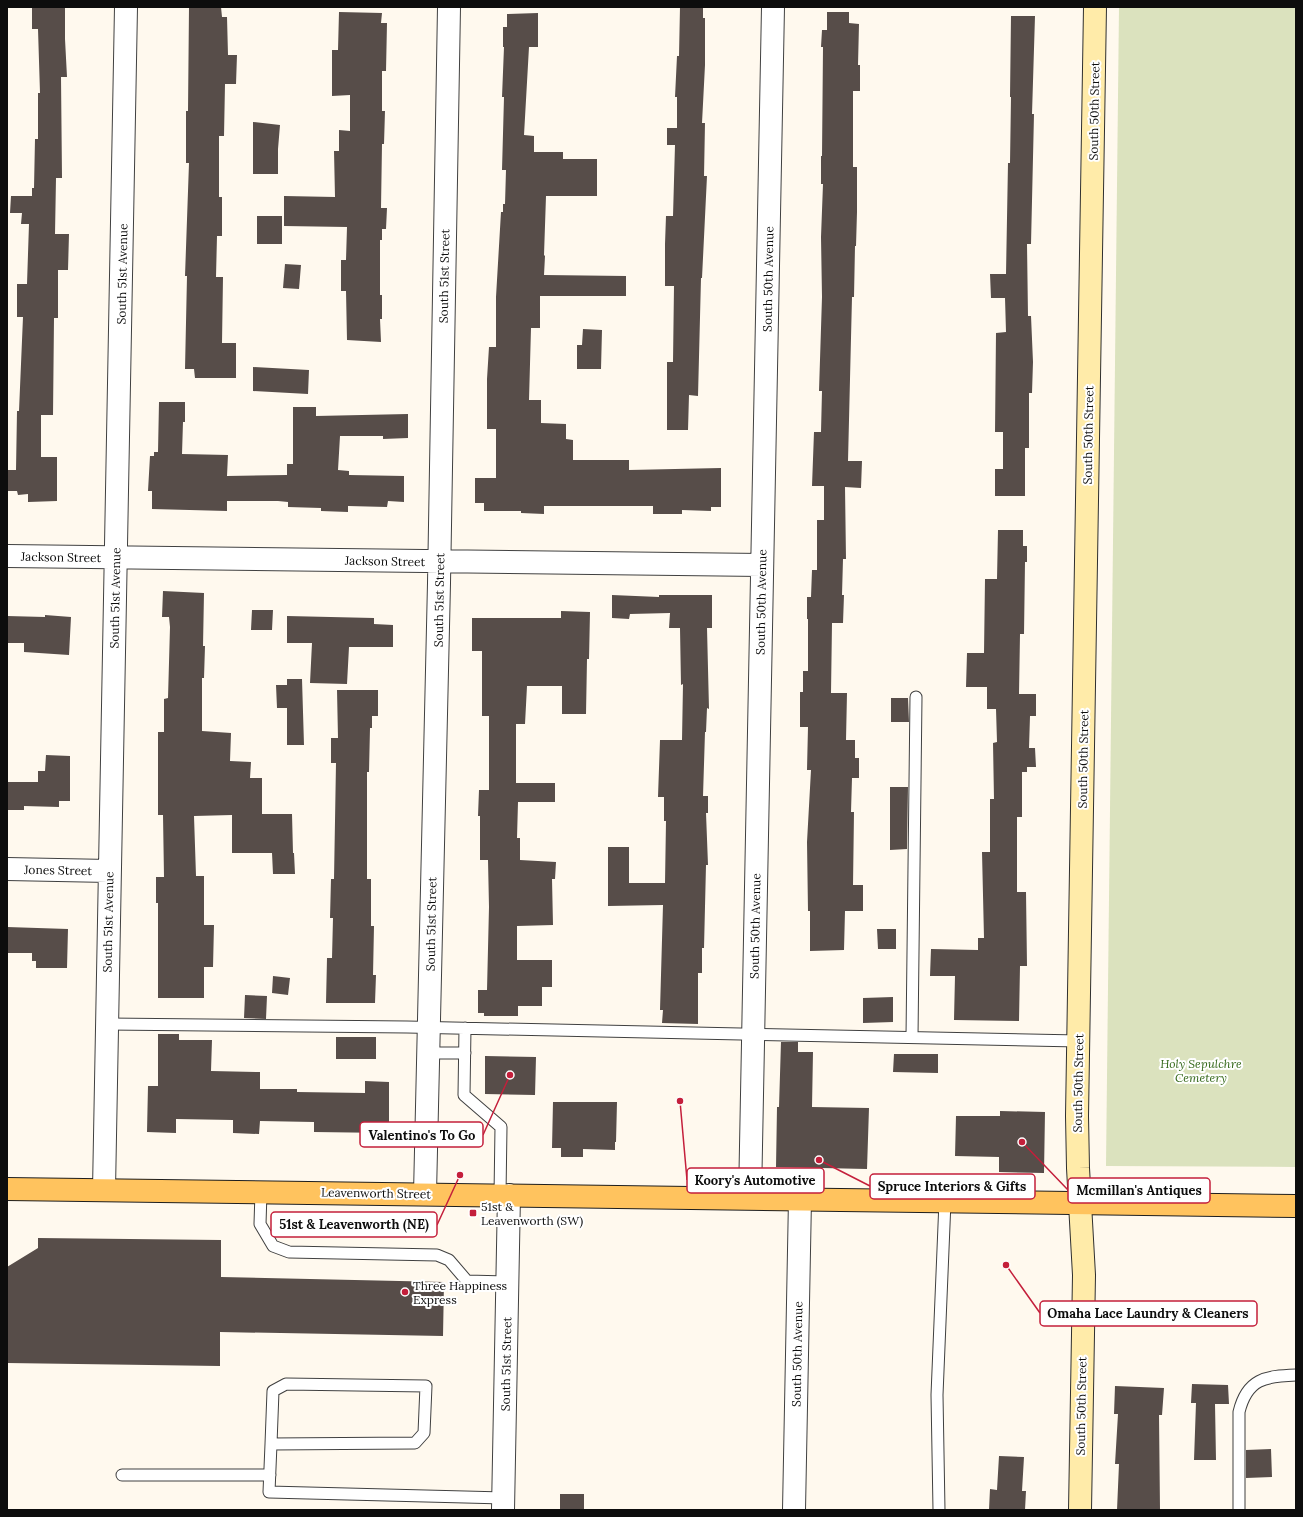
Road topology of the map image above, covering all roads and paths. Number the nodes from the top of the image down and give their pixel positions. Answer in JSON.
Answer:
{"nodes":[{"id":1,"x":126,"y":7,"type":"edge"},
{"id":2,"x":449,"y":7,"type":"edge"},
{"id":3,"x":773,"y":7,"type":"edge"},
{"id":4,"x":1095,"y":7,"type":"edge"},
{"id":5,"x":7,"y":556,"type":"edge"},
{"id":6,"x":116,"y":558,"type":"junction"},
{"id":7,"x":440,"y":562,"type":"junction"},
{"id":8,"x":762,"y":566,"type":"junction"},
{"id":9,"x":916,"y":697,"type":"dead end"},
{"id":10,"x":7,"y":869,"type":"edge"},
{"id":11,"x":109,"y":871,"type":"junction"},
{"id":12,"x":107,"y":1024,"type":"junction"},
{"id":13,"x":429,"y":1028,"type":"junction"},
{"id":14,"x":465,"y":1028,"type":"junction"},
{"id":15,"x":752,"y":1034,"type":"junction"},
{"id":16,"x":912,"y":1037,"type":"junction"},
{"id":17,"x":1079,"y":1041,"type":"junction"},
{"id":18,"x":428,"y":1052,"type":"junction"},
{"id":19,"x":465,"y":1053,"type":"junction"},
{"id":20,"x":7,"y":1189,"type":"edge"},
{"id":21,"x":104,"y":1190,"type":"junction"},
{"id":22,"x":261,"y":1192,"type":"junction"},
{"id":23,"x":425,"y":1194,"type":"junction"},
{"id":24,"x":504,"y":1195,"type":"junction"},
{"id":25,"x":750,"y":1198,"type":"junction"},
{"id":26,"x":800,"y":1199,"type":"junction"},
{"id":27,"x":945,"y":1201,"type":"junction"},
{"id":28,"x":1080,"y":1203,"type":"junction"},
{"id":29,"x":1296,"y":1206,"type":"edge"},
{"id":30,"x":507,"y":1282,"type":"junction"},
{"id":31,"x":1296,"y":1375,"type":"edge"},
{"id":32,"x":271,"y":1444,"type":"junction"},
{"id":33,"x":122,"y":1475,"type":"dead end"},
{"id":34,"x":270,"y":1475,"type":"junction"},
{"id":35,"x":504,"y":1504,"type":"edge"},
{"id":36,"x":794,"y":1510,"type":"edge"},
{"id":37,"x":939,"y":1510,"type":"edge"},
{"id":38,"x":1080,"y":1510,"type":"edge"},
{"id":39,"x":1238,"y":1510,"type":"edge"}],
"edges":[{"from":1,"to":6,"type":"street","name":"South 51st Avenue"},
{"from":2,"to":7,"type":"street","name":"South 51st Street"},
{"from":3,"to":8,"type":"street","name":"South 50th Avenue"},
{"from":4,"to":17,"type":"main road","name":"South 50th Street"},
{"from":5,"to":6,"type":"street","name":"Jackson Street"},
{"from":6,"to":7,"type":"street","name":"Jackson Street"},
{"from":6,"to":11,"type":"street","name":"South 51st Avenue"},
{"from":7,"to":8,"type":"street","name":"Jackson Street"},
{"from":7,"to":13,"type":"street","name":"South 51st Street"},
{"from":8,"to":15,"type":"street","name":"South 50th Avenue"},
{"from":9,"to":16,"type":"lane"},
{"from":10,"to":11,"type":"street","name":"Jones Street"},
{"from":11,"to":12,"type":"street","name":"South 51st Avenue"},
{"from":12,"to":13,"type":"lane"},
{"from":12,"to":21,"type":"street","name":"South 51st Avenue"},
{"from":13,"to":14,"type":"lane"},
{"from":13,"to":18,"type":"street","name":"South 51st Street"},
{"from":14,"to":15,"type":"lane"},
{"from":14,"to":19,"type":"lane"},
{"from":15,"to":16,"type":"lane"},
{"from":15,"to":25,"type":"street","name":"South 50th Avenue"},
{"from":16,"to":17,"type":"lane"},
{"from":17,"to":28,"type":"main road","name":"South 50th Street"},
{"from":18,"to":19,"type":"lane"},
{"from":18,"to":23,"type":"street","name":"South 51st Street"},
{"from":19,"to":24,"type":"lane"},
{"from":20,"to":21,"type":"main road","name":"Leavenworth Street"},
{"from":21,"to":22,"type":"main road","name":"Leavenworth Street"},
{"from":22,"to":23,"type":"main road","name":"Leavenworth Street"},
{"from":22,"to":30,"type":"lane"},
{"from":23,"to":24,"type":"main road","name":"Leavenworth Street"},
{"from":24,"to":25,"type":"main road","name":"Leavenworth Street"},
{"from":24,"to":30,"type":"street","name":"South 51st Street"},
{"from":25,"to":26,"type":"main road","name":"Leavenworth Street"},
{"from":26,"to":27,"type":"main road","name":"Leavenworth Street"},
{"from":26,"to":36,"type":"street","name":"South 50th Avenue"},
{"from":27,"to":28,"type":"main road","name":"Leavenworth Street"},
{"from":27,"to":37,"type":"lane"},
{"from":28,"to":29,"type":"main road","name":"Leavenworth Street"},
{"from":28,"to":38,"type":"main road","name":"South 50th Street"},
{"from":30,"to":35,"type":"street","name":"South 51st Street"},
{"from":31,"to":39,"type":"lane"},
{"from":32,"to":32,"type":"lane"},
{"from":32,"to":34,"type":"lane"},
{"from":33,"to":34,"type":"lane"},
{"from":34,"to":35,"type":"lane"}]}
